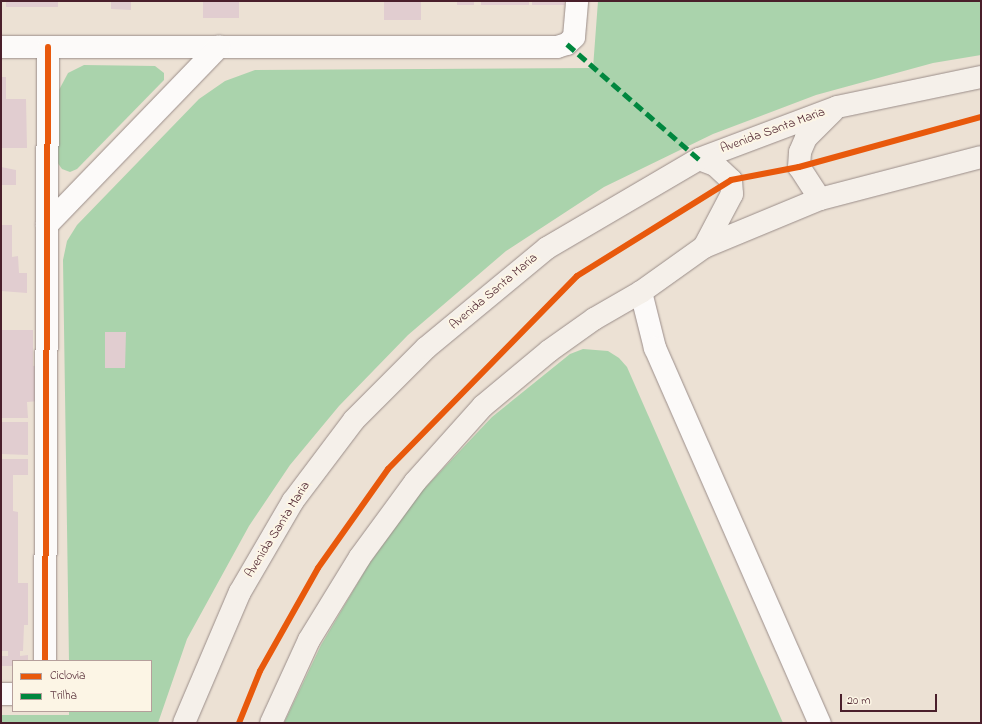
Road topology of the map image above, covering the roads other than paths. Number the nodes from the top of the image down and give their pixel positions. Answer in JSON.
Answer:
{"nodes":[{"id":1,"x":577,"y":1,"type":"edge"},
{"id":2,"x":1,"y":47,"type":"edge"},
{"id":3,"x":48,"y":47,"type":"junction"},
{"id":4,"x":219,"y":47,"type":"junction"},
{"id":5,"x":981,"y":77,"type":"edge"},
{"id":6,"x":837,"y":107,"type":"junction"},
{"id":7,"x":981,"y":157,"type":"edge"},
{"id":8,"x":699,"y":159,"type":"junction"},
{"id":9,"x":820,"y":199,"type":"junction"},
{"id":10,"x":47,"y":224,"type":"junction"},
{"id":11,"x":704,"y":247,"type":"junction"},
{"id":12,"x":641,"y":292,"type":"junction"},
{"id":13,"x":45,"y":660,"type":"edge"},
{"id":14,"x":1,"y":694,"type":"edge"},
{"id":15,"x":12,"y":694,"type":"edge"},
{"id":16,"x":184,"y":723,"type":"edge"},
{"id":17,"x":271,"y":723,"type":"edge"},
{"id":18,"x":820,"y":723,"type":"edge"}],
"edges":[{"from":1,"to":4,"type":"street"},
{"from":2,"to":3,"type":"street"},
{"from":3,"to":4,"type":"street"},
{"from":3,"to":10,"type":"street"},
{"from":4,"to":10,"type":"street"},
{"from":5,"to":6,"type":"main road","name":"Avenida Santa Maria"},
{"from":6,"to":8,"type":"main road","name":"Avenida Santa Maria"},
{"from":6,"to":9,"type":"main road"},
{"from":7,"to":9,"type":"main road"},
{"from":8,"to":11,"type":"main road"},
{"from":8,"to":16,"type":"main road","name":"Avenida Santa Maria"},
{"from":9,"to":11,"type":"main road"},
{"from":10,"to":13,"type":"street"},
{"from":11,"to":12,"type":"main road"},
{"from":12,"to":17,"type":"main road"},
{"from":12,"to":18,"type":"street"},
{"from":14,"to":15,"type":"street"}]}
